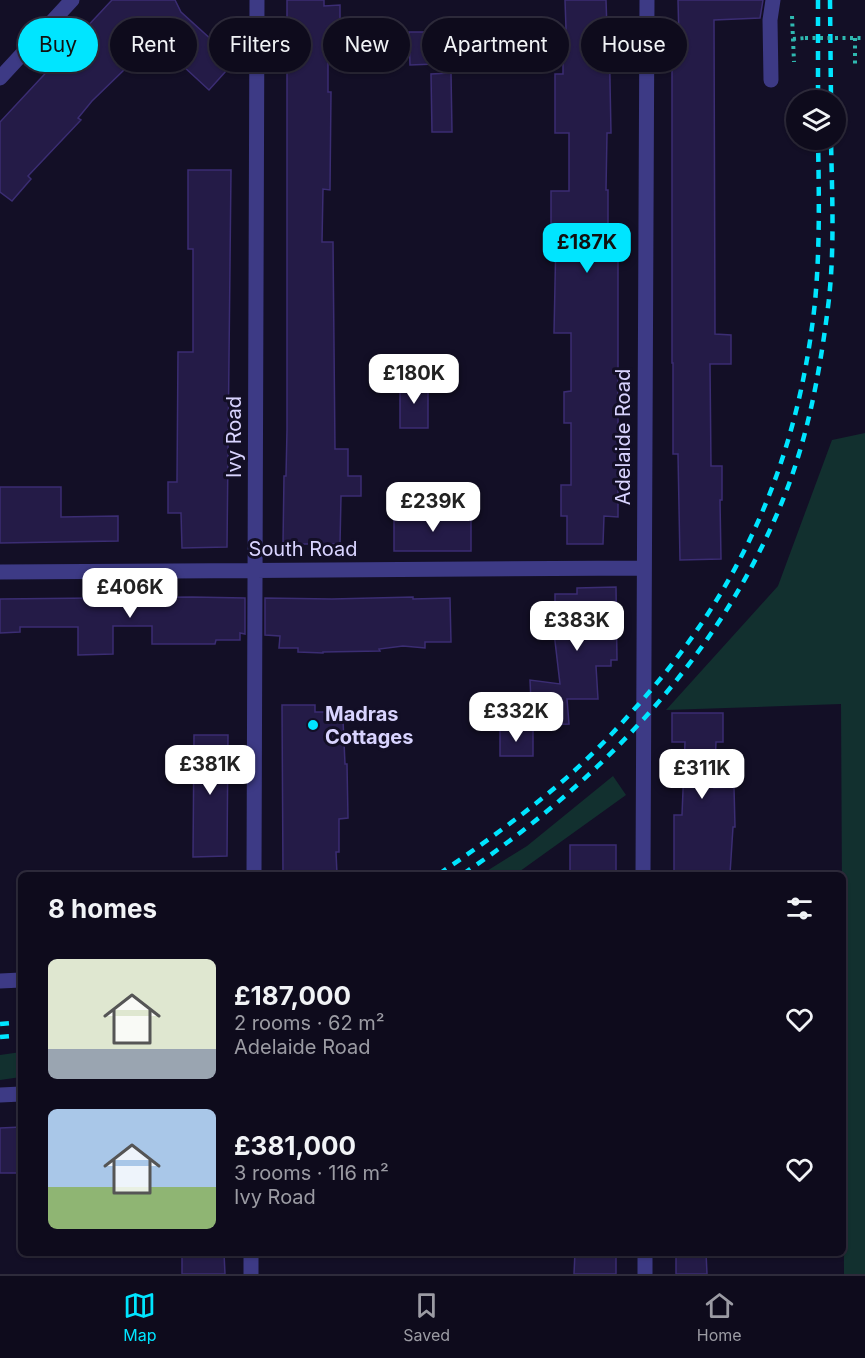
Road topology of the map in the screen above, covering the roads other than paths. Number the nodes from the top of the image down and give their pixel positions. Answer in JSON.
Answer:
{"nodes":[{"id":1,"x":72,"y":0,"type":"edge"},
{"id":2,"x":258,"y":0,"type":"edge"},
{"id":3,"x":646,"y":0,"type":"edge"},
{"id":4,"x":773,"y":0,"type":"edge"},
{"id":5,"x":0,"y":78,"type":"edge"},
{"id":6,"x":771,"y":80,"type":"dead end"},
{"id":7,"x":643,"y":568,"type":"junction"},
{"id":8,"x":255,"y":571,"type":"junction"},
{"id":9,"x":0,"y":572,"type":"edge"},
{"id":10,"x":254,"y":872,"type":"edge"},
{"id":11,"x":643,"y":872,"type":"edge"},
{"id":12,"x":18,"y":980,"type":"edge"},
{"id":13,"x":0,"y":981,"type":"edge"},
{"id":14,"x":18,"y":1094,"type":"edge"},
{"id":15,"x":0,"y":1095,"type":"edge"},
{"id":16,"x":251,"y":1256,"type":"edge"},
{"id":17,"x":645,"y":1256,"type":"edge"},
{"id":18,"x":251,"y":1274,"type":"edge"},
{"id":19,"x":645,"y":1274,"type":"edge"}],
"edges":[{"from":1,"to":5,"type":"street"},
{"from":2,"to":8,"type":"street","name":"Ivy Road"},
{"from":3,"to":7,"type":"street","name":"Adelaide Road"},
{"from":4,"to":6,"type":"street"},
{"from":7,"to":8,"type":"street","name":"South Road"},
{"from":7,"to":11,"type":"street","name":"Adelaide Road"},
{"from":8,"to":9,"type":"street","name":"South Road"},
{"from":8,"to":10,"type":"street","name":"Ivy Road"},
{"from":12,"to":13,"type":"street"},
{"from":14,"to":15,"type":"street"},
{"from":16,"to":18,"type":"street"},
{"from":17,"to":19,"type":"street"}]}
